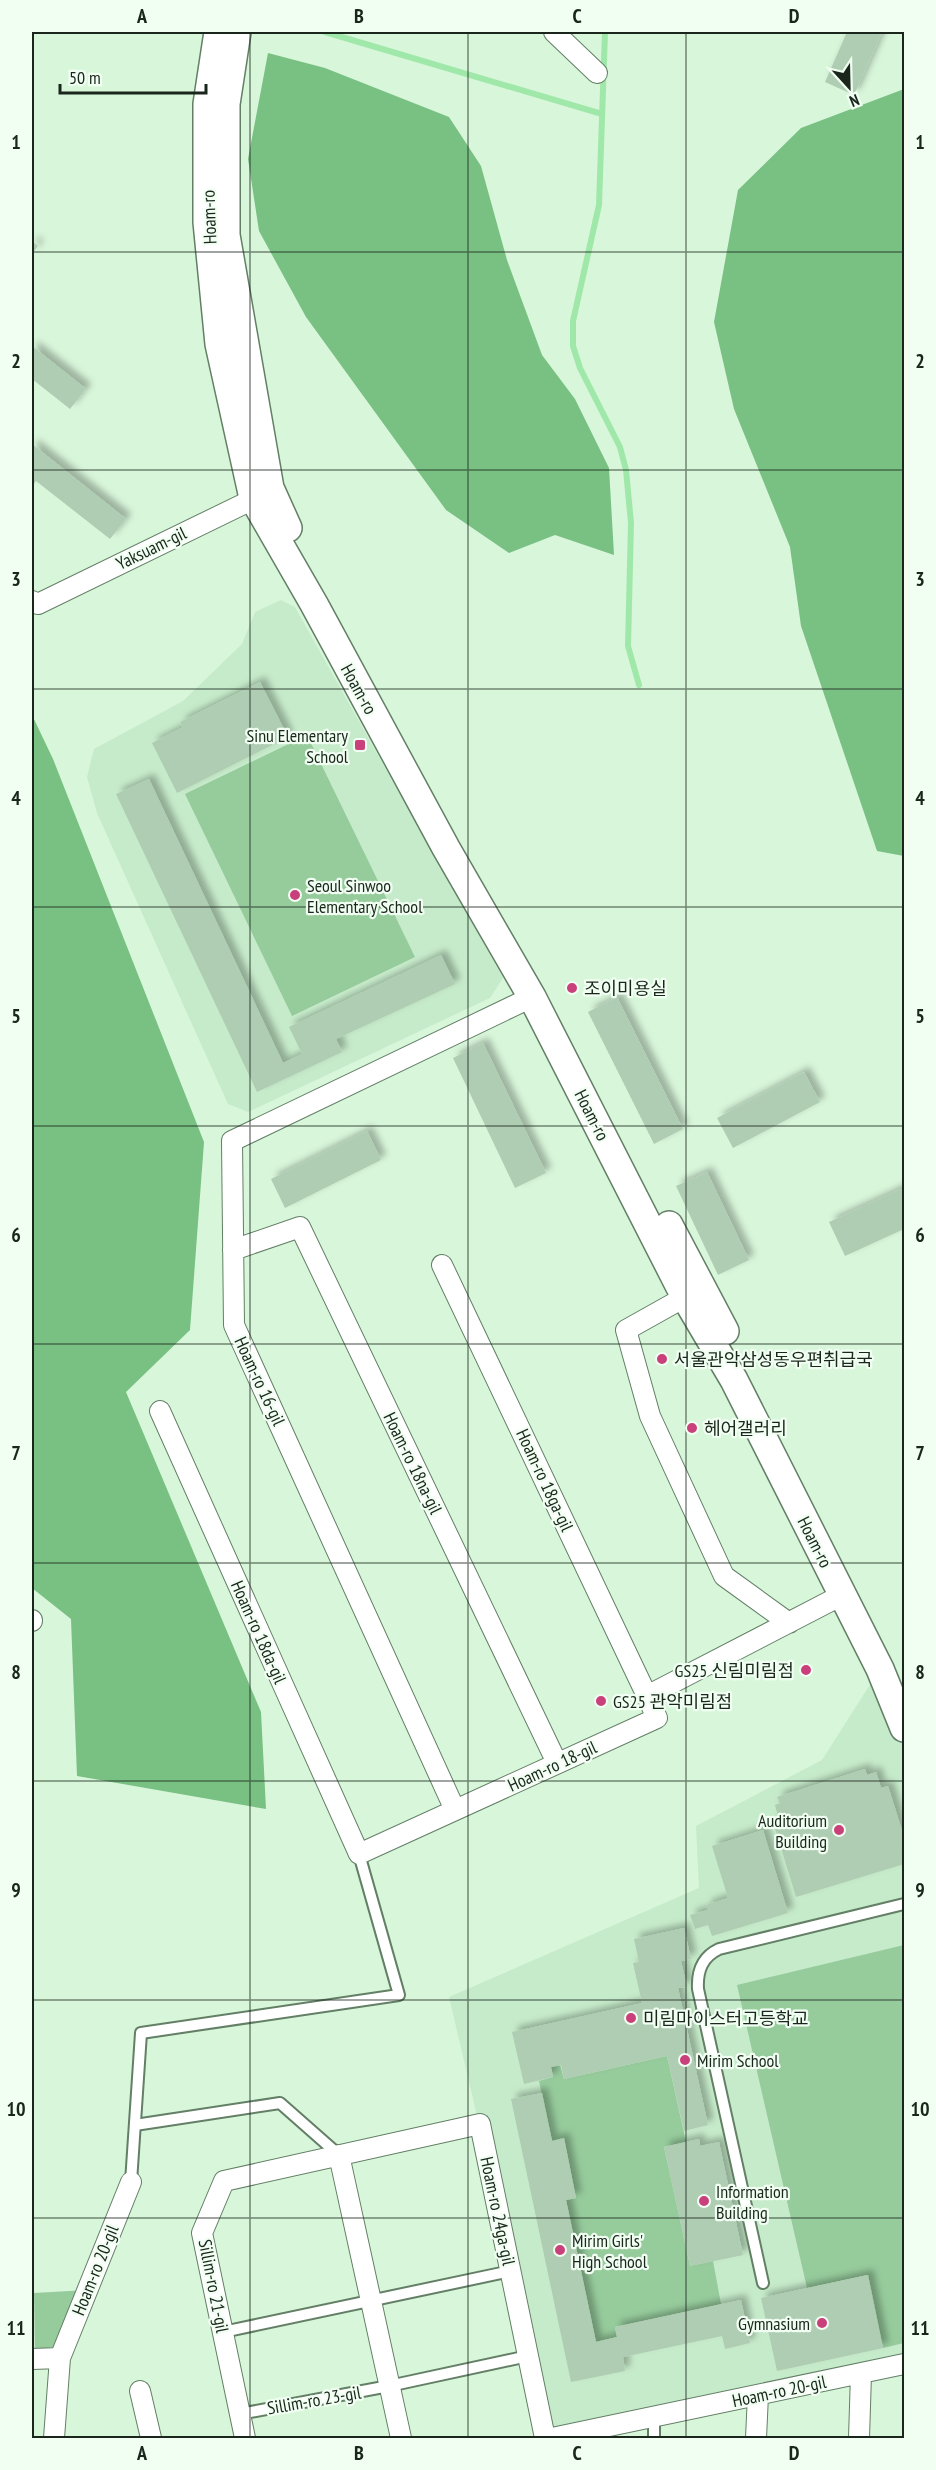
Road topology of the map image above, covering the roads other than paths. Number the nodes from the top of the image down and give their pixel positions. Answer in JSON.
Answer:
{"nodes":[{"id":1,"x":218,"y":32,"type":"edge"},
{"id":2,"x":237,"y":32,"type":"edge"},
{"id":3,"x":554,"y":32,"type":"edge"},
{"id":4,"x":597,"y":73,"type":"dead end"},
{"id":5,"x":262,"y":494,"type":"junction"},
{"id":6,"x":32,"y":601,"type":"edge"},
{"id":7,"x":532,"y":997,"type":"junction"},
{"id":8,"x":233,"y":1250,"type":"junction"},
{"id":9,"x":442,"y":1265,"type":"dead end"},
{"id":10,"x":685,"y":1297,"type":"junction"},
{"id":11,"x":160,"y":1411,"type":"dead end"},
{"id":12,"x":842,"y":1595,"type":"junction"},
{"id":13,"x":789,"y":1623,"type":"junction"},
{"id":14,"x":647,"y":1695,"type":"junction"},
{"id":15,"x":904,"y":1699,"type":"edge"},
{"id":16,"x":904,"y":1728,"type":"edge"},
{"id":17,"x":557,"y":1763,"type":"junction"},
{"id":18,"x":455,"y":1810,"type":"junction"},
{"id":19,"x":359,"y":1854,"type":"junction"},
{"id":20,"x":904,"y":1904,"type":"edge"},
{"id":21,"x":135,"y":2125,"type":"junction"},
{"id":22,"x":339,"y":2155,"type":"junction"},
{"id":23,"x":131,"y":2182,"type":"joint"},
{"id":24,"x":510,"y":2271,"type":"junction"},
{"id":25,"x":763,"y":2283,"type":"dead end"},
{"id":26,"x":371,"y":2303,"type":"junction"},
{"id":27,"x":223,"y":2332,"type":"junction"},
{"id":28,"x":528,"y":2356,"type":"junction"},
{"id":29,"x":60,"y":2358,"type":"junction"},
{"id":30,"x":32,"y":2359,"type":"edge"},
{"id":31,"x":904,"y":2364,"type":"edge"},
{"id":32,"x":861,"y":2374,"type":"junction"},
{"id":33,"x":389,"y":2386,"type":"junction"},
{"id":34,"x":140,"y":2391,"type":"dead end"},
{"id":35,"x":758,"y":2395,"type":"junction"},
{"id":36,"x":240,"y":2414,"type":"junction"},
{"id":37,"x":654,"y":2417,"type":"junction"},
{"id":38,"x":54,"y":2439,"type":"edge"},
{"id":39,"x":151,"y":2439,"type":"edge"},
{"id":40,"x":245,"y":2439,"type":"edge"},
{"id":41,"x":400,"y":2439,"type":"edge"},
{"id":42,"x":545,"y":2439,"type":"edge"},
{"id":43,"x":552,"y":2439,"type":"edge"},
{"id":44,"x":654,"y":2439,"type":"edge"},
{"id":45,"x":756,"y":2439,"type":"edge"},
{"id":46,"x":859,"y":2439,"type":"edge"}],
"edges":[{"from":1,"to":5,"type":"main road","name":"Hoam-ro"},
{"from":2,"to":5,"type":"main road"},
{"from":3,"to":4,"type":"street"},
{"from":5,"to":6,"type":"street","name":"Yaksuam-gil"},
{"from":5,"to":7,"type":"main road","name":"Hoam-ro"},
{"from":5,"to":15,"type":"main road"},
{"from":7,"to":8,"type":"street","name":"Hoam-ro 16-gil"},
{"from":7,"to":10,"type":"main road","name":"Hoam-ro"},
{"from":8,"to":17,"type":"street","name":"Hoam-ro 18na-gil"},
{"from":8,"to":18,"type":"street","name":"Hoam-ro 16-gil"},
{"from":9,"to":14,"type":"street","name":"Hoam-ro 18ga-gil"},
{"from":10,"to":12,"type":"main road","name":"Hoam-ro"},
{"from":10,"to":13,"type":"street"},
{"from":11,"to":19,"type":"street","name":"Hoam-ro 18da-gil"},
{"from":12,"to":13,"type":"street"},
{"from":12,"to":16,"type":"main road","name":"Hoam-ro"},
{"from":13,"to":14,"type":"street"},
{"from":14,"to":17,"type":"street","name":"Hoam-ro 18-gil"},
{"from":17,"to":18,"type":"street","name":"Hoam-ro 18-gil"},
{"from":18,"to":19,"type":"street","name":"Hoam-ro 18-gil"},
{"from":19,"to":21,"type":"lane"},
{"from":20,"to":25,"type":"lane"},
{"from":21,"to":22,"type":"lane"},
{"from":21,"to":23,"type":"lane"},
{"from":22,"to":24,"type":"street","name":"Hoam-ro 24ga-gil"},
{"from":22,"to":26,"type":"street"},
{"from":22,"to":27,"type":"street","name":"Sillim-ro 21-gil"},
{"from":23,"to":29,"type":"street","name":"Hoam-ro 20-gil"},
{"from":24,"to":26,"type":"lane"},
{"from":24,"to":28,"type":"street","name":"Hoam-ro 24ga-gil"},
{"from":26,"to":27,"type":"lane"},
{"from":26,"to":33,"type":"street"},
{"from":27,"to":36,"type":"street","name":"Sillim-ro 21-gil"},
{"from":28,"to":33,"type":"lane","name":"Sillim-ro 23-gil"},
{"from":28,"to":42,"type":"street","name":"Hoam-ro 24ga-gil"},
{"from":29,"to":30,"type":"street"},
{"from":29,"to":38,"type":"street","name":"Hoam-ro 20-gil"},
{"from":31,"to":32,"type":"street","name":"Hoam-ro 20-gil"},
{"from":32,"to":35,"type":"street","name":"Hoam-ro 20-gil"},
{"from":32,"to":46,"type":"street"},
{"from":33,"to":36,"type":"lane","name":"Sillim-ro 23-gil"},
{"from":33,"to":41,"type":"street"},
{"from":34,"to":39,"type":"street"},
{"from":35,"to":37,"type":"street","name":"Hoam-ro 20-gil"},
{"from":35,"to":45,"type":"street"},
{"from":36,"to":40,"type":"street","name":"Sillim-ro 21-gil"},
{"from":37,"to":43,"type":"street","name":"Hoam-ro 20-gil"},
{"from":37,"to":44,"type":"lane"}]}
